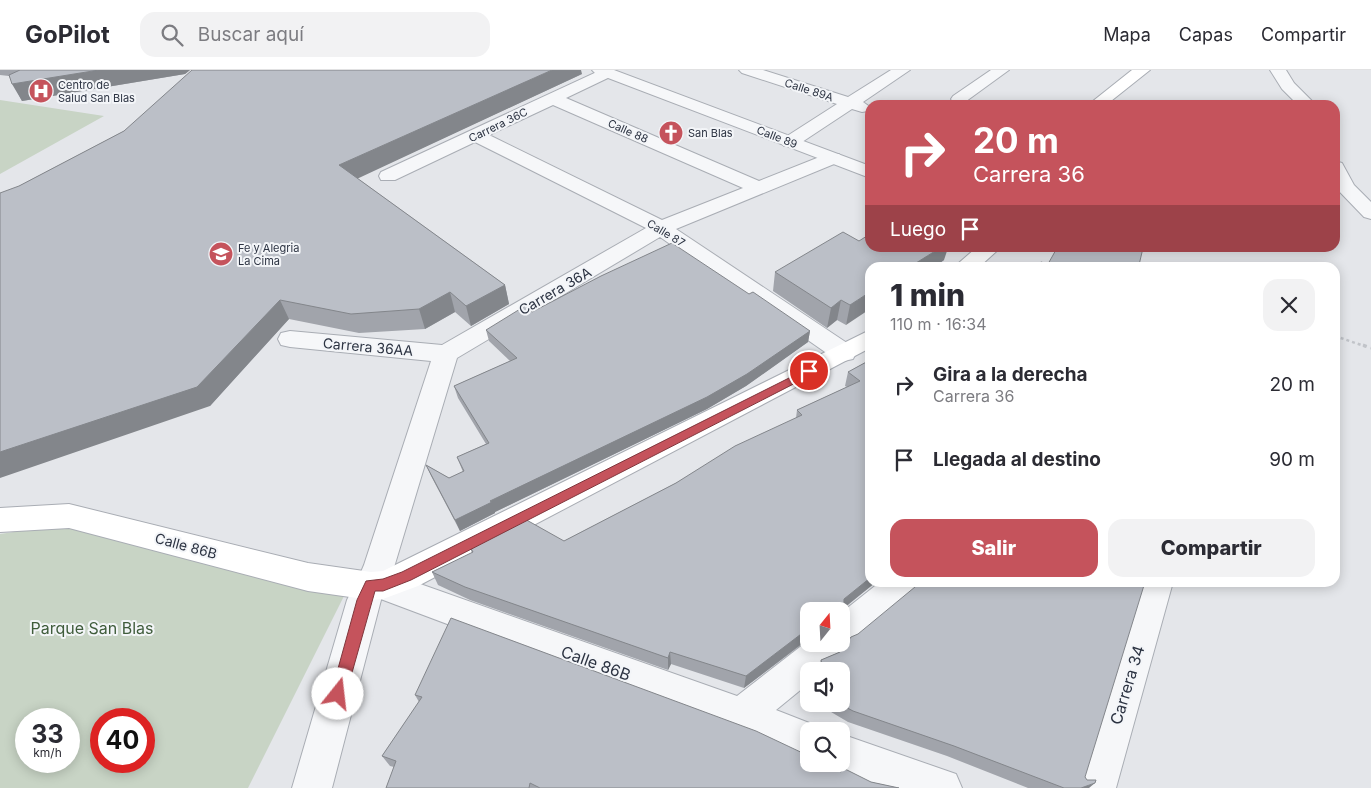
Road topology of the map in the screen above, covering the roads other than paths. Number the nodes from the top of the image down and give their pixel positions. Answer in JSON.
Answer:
{"nodes":[{"id":1,"x":747,"y":70,"type":"edge"},
{"id":2,"x":902,"y":70,"type":"edge"},
{"id":3,"x":1001,"y":70,"type":"edge"},
{"id":4,"x":1142,"y":70,"type":"edge"},
{"id":5,"x":1278,"y":70,"type":"edge"},
{"id":6,"x":604,"y":71,"type":"edge"},
{"id":7,"x":811,"y":75,"type":"dead end"},
{"id":8,"x":795,"y":85,"type":"junction"},
{"id":9,"x":552,"y":98,"type":"junction"},
{"id":10,"x":960,"y":99,"type":"dead end"},
{"id":11,"x":1103,"y":100,"type":"edge"},
{"id":12,"x":1303,"y":100,"type":"edge"},
{"id":13,"x":851,"y":104,"type":"junction"},
{"id":14,"x":865,"y":108,"type":"edge"},
{"id":15,"x":476,"y":135,"type":"junction"},
{"id":16,"x":790,"y":142,"type":"junction"},
{"id":17,"x":832,"y":158,"type":"junction"},
{"id":18,"x":865,"y":170,"type":"edge"},
{"id":19,"x":388,"y":176,"type":"dead end"},
{"id":20,"x":1340,"y":177,"type":"edge"},
{"id":21,"x":759,"y":188,"type":"junction"},
{"id":22,"x":1371,"y":213,"type":"edge"},
{"id":23,"x":662,"y":228,"type":"junction"},
{"id":24,"x":984,"y":252,"type":"edge"},
{"id":25,"x":972,"y":262,"type":"edge"},
{"id":26,"x":290,"y":339,"type":"dead end"},
{"id":27,"x":865,"y":341,"type":"edge"},
{"id":28,"x":844,"y":353,"type":"junction"},
{"id":29,"x":446,"y":354,"type":"junction"},
{"id":30,"x":0,"y":520,"type":"edge"},
{"id":31,"x":377,"y":585,"type":"junction"},
{"id":32,"x":899,"y":587,"type":"edge"},
{"id":33,"x":1156,"y":587,"type":"edge"},
{"id":34,"x":850,"y":627,"type":"edge"},
{"id":35,"x":820,"y":652,"type":"edge"},
{"id":36,"x":740,"y":717,"type":"junction"},
{"id":37,"x":800,"y":738,"type":"edge"},
{"id":38,"x":850,"y":755,"type":"edge"},
{"id":39,"x":312,"y":788,"type":"edge"},
{"id":40,"x":942,"y":788,"type":"edge"},
{"id":41,"x":1096,"y":788,"type":"edge"}],
"edges":[{"from":1,"to":8,"type":"street","name":"Calle 89A"},
{"from":2,"to":13,"type":"street"},
{"from":3,"to":10,"type":"street"},
{"from":4,"to":11,"type":"main road"},
{"from":5,"to":12,"type":"street"},
{"from":6,"to":9,"type":"street","name":"Carrera 36C"},
{"from":6,"to":16,"type":"street","name":"Calle 89"},
{"from":7,"to":8,"type":"street"},
{"from":8,"to":13,"type":"street","name":"Calle 89A"},
{"from":9,"to":15,"type":"street","name":"Carrera 36C"},
{"from":9,"to":21,"type":"street","name":"Calle 88"},
{"from":13,"to":14,"type":"street","name":"Calle 89A"},
{"from":13,"to":16,"type":"street"},
{"from":15,"to":19,"type":"street","name":"Carrera 36C"},
{"from":15,"to":23,"type":"street","name":"Calle 87"},
{"from":16,"to":17,"type":"street","name":"Calle 89"},
{"from":17,"to":18,"type":"street","name":"Calle 89"},
{"from":17,"to":21,"type":"street","name":"Carrera 36A"},
{"from":20,"to":22,"type":"street"},
{"from":21,"to":23,"type":"street","name":"Carrera 36A"},
{"from":23,"to":28,"type":"street","name":"Calle 87"},
{"from":23,"to":29,"type":"street","name":"Carrera 36A"},
{"from":24,"to":25,"type":"main road"},
{"from":26,"to":29,"type":"street","name":"Carrera 36AA"},
{"from":27,"to":28,"type":"main road"},
{"from":28,"to":31,"type":"main road"},
{"from":29,"to":31,"type":"street"},
{"from":30,"to":31,"type":"main road","name":"Calle 86B"},
{"from":31,"to":36,"type":"street","name":"Calle 86B"},
{"from":31,"to":39,"type":"street"},
{"from":32,"to":34,"type":"street"},
{"from":33,"to":41,"type":"street","name":"Carrera 34"},
{"from":35,"to":36,"type":"street"},
{"from":36,"to":37,"type":"street","name":"Calle 86B"},
{"from":38,"to":40,"type":"street"}]}
